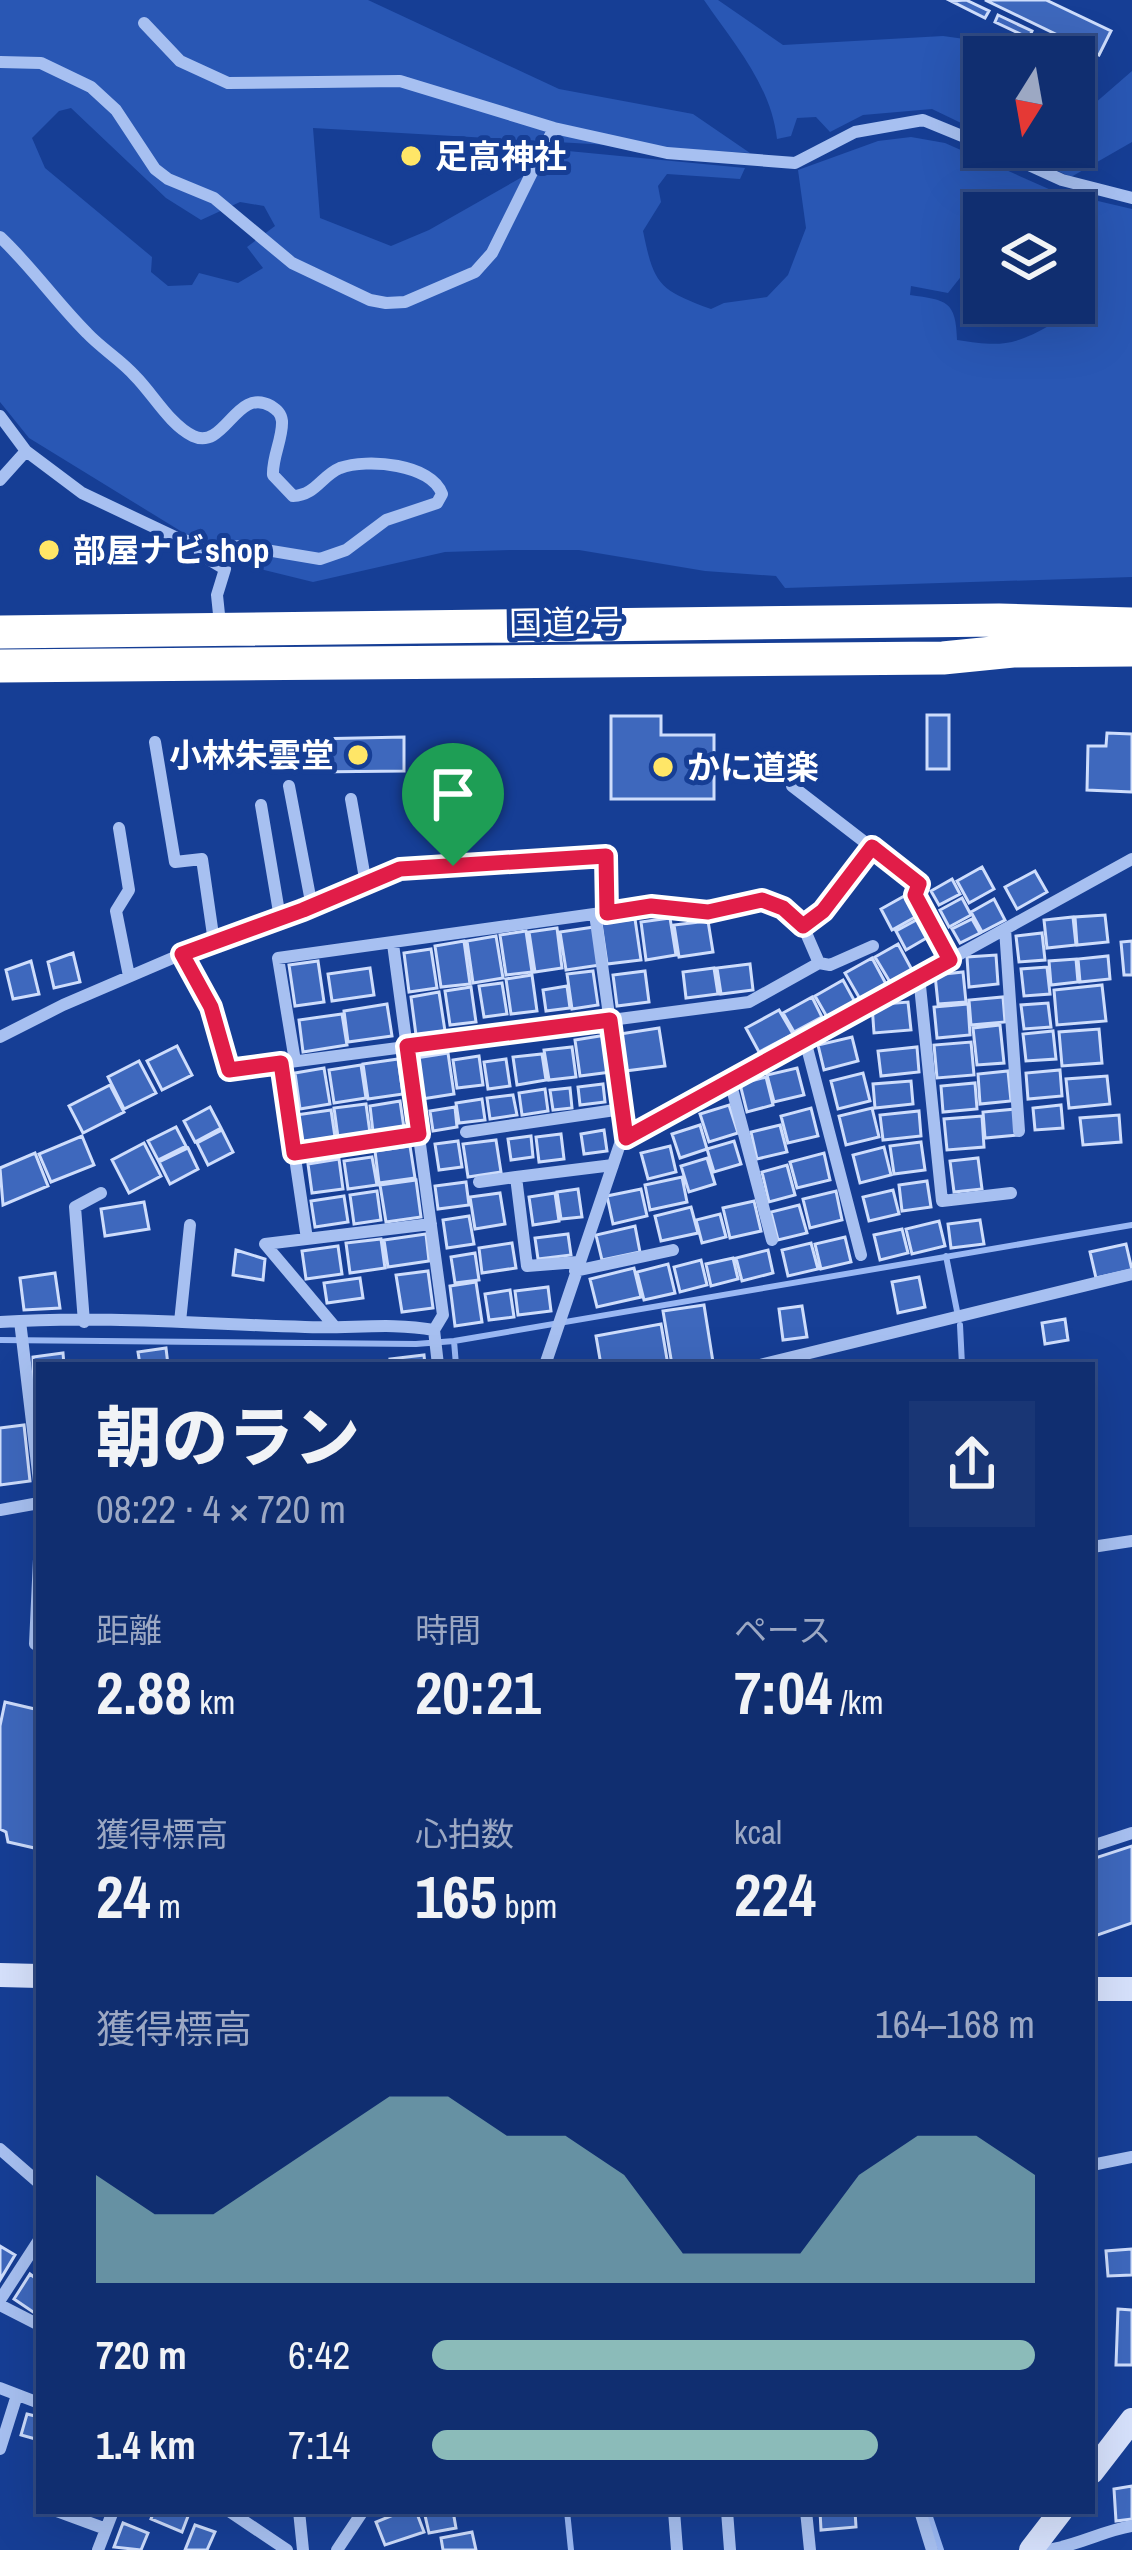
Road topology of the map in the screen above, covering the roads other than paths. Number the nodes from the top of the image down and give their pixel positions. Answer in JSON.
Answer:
{"nodes":[{"id":1,"x":144,"y":23,"type":"dead end"},
{"id":2,"x":0,"y":62,"type":"edge"},
{"id":3,"x":554,"y":128,"type":"junction"},
{"id":4,"x":963,"y":136,"type":"edge"},
{"id":5,"x":1036,"y":168,"type":"edge"},
{"id":6,"x":1132,"y":198,"type":"edge"},
{"id":7,"x":0,"y":237,"type":"edge"},
{"id":8,"x":0,"y":416,"type":"edge"},
{"id":9,"x":26,"y":451,"type":"junction"},
{"id":10,"x":0,"y":481,"type":"edge"},
{"id":11,"x":199,"y":544,"type":"junction"},
{"id":12,"x":1132,"y":604,"type":"edge"},
{"id":13,"x":999,"y":620,"type":"junction"},
{"id":14,"x":1132,"y":624,"type":"edge"},
{"id":15,"x":220,"y":627,"type":"junction"},
{"id":16,"x":0,"y":632,"type":"edge"},
{"id":17,"x":1132,"y":650,"type":"edge"},
{"id":18,"x":943,"y":658,"type":"junction"},
{"id":19,"x":0,"y":668,"type":"edge"},
{"id":20,"x":1132,"y":668,"type":"edge"},
{"id":21,"x":155,"y":742,"type":"dead end"},
{"id":22,"x":289,"y":785,"type":"dead end"},
{"id":23,"x":792,"y":786,"type":"dead end"},
{"id":24,"x":351,"y":799,"type":"dead end"},
{"id":25,"x":261,"y":805,"type":"dead end"},
{"id":26,"x":451,"y":823,"type":"dead end"},
{"id":27,"x":119,"y":828,"type":"dead end"},
{"id":28,"x":872,"y":847,"type":"junction"},
{"id":29,"x":1132,"y":859,"type":"edge"},
{"id":30,"x":453,"y":866,"type":"junction"},
{"id":31,"x":366,"y":884,"type":"junction"},
{"id":32,"x":312,"y":907,"type":"junction"},
{"id":33,"x":601,"y":914,"type":"junction"},
{"id":34,"x":280,"y":918,"type":"junction"},
{"id":35,"x":803,"y":926,"type":"junction"},
{"id":36,"x":1005,"y":929,"type":"junction"},
{"id":37,"x":214,"y":942,"type":"junction"},
{"id":38,"x":393,"y":944,"type":"junction"},
{"id":39,"x":873,"y":946,"type":"dead end"},
{"id":40,"x":182,"y":954,"type":"junction"},
{"id":41,"x":950,"y":960,"type":"junction"},
{"id":42,"x":819,"y":963,"type":"junction"},
{"id":43,"x":129,"y":976,"type":"junction"},
{"id":44,"x":919,"y":976,"type":"junction"},
{"id":45,"x":610,"y":1020,"type":"junction"},
{"id":46,"x":0,"y":1037,"type":"edge"},
{"id":47,"x":805,"y":1040,"type":"junction"},
{"id":48,"x":407,"y":1046,"type":"junction"},
{"id":49,"x":288,"y":1062,"type":"junction"},
{"id":50,"x":730,"y":1082,"type":"junction"},
{"id":51,"x":622,"y":1109,"type":"junction"},
{"id":52,"x":1019,"y":1131,"type":"dead end"},
{"id":53,"x":466,"y":1132,"type":"dead end"},
{"id":54,"x":419,"y":1134,"type":"junction"},
{"id":55,"x":626,"y":1138,"type":"junction"},
{"id":56,"x":294,"y":1153,"type":"junction"},
{"id":57,"x":613,"y":1165,"type":"junction"},
{"id":58,"x":516,"y":1177,"type":"junction"},
{"id":59,"x":479,"y":1183,"type":"dead end"},
{"id":60,"x":101,"y":1193,"type":"dead end"},
{"id":61,"x":1011,"y":1193,"type":"dead end"},
{"id":62,"x":431,"y":1224,"type":"junction"},
{"id":63,"x":190,"y":1226,"type":"dead end"},
{"id":64,"x":307,"y":1239,"type":"junction"},
{"id":65,"x":772,"y":1240,"type":"dead end"},
{"id":66,"x":673,"y":1250,"type":"dead end"},
{"id":67,"x":861,"y":1255,"type":"dead end"},
{"id":68,"x":576,"y":1266,"type":"junction"},
{"id":69,"x":1132,"y":1274,"type":"edge"},
{"id":70,"x":20,"y":1321,"type":"junction"},
{"id":71,"x":0,"y":1322,"type":"edge"},
{"id":72,"x":84,"y":1322,"type":"junction"},
{"id":73,"x":180,"y":1322,"type":"junction"},
{"id":74,"x":335,"y":1327,"type":"junction"},
{"id":75,"x":434,"y":1330,"type":"junction"},
{"id":76,"x":840,"y":1346,"type":"junction"},
{"id":77,"x":438,"y":1362,"type":"edge"},
{"id":78,"x":546,"y":1362,"type":"edge"},
{"id":79,"x":773,"y":1362,"type":"edge"},
{"id":80,"x":840,"y":1362,"type":"edge"},
{"id":81,"x":36,"y":1456,"type":"edge"},
{"id":82,"x":36,"y":1504,"type":"edge"},
{"id":83,"x":0,"y":1510,"type":"edge"},
{"id":84,"x":1132,"y":1541,"type":"edge"},
{"id":85,"x":1095,"y":1547,"type":"edge"},
{"id":86,"x":36,"y":1623,"type":"edge"},
{"id":87,"x":35,"y":1644,"type":"dead end"},
{"id":88,"x":1132,"y":1833,"type":"edge"},
{"id":89,"x":1095,"y":1845,"type":"edge"},
{"id":90,"x":0,"y":1975,"type":"edge"},
{"id":91,"x":36,"y":1976,"type":"edge"},
{"id":92,"x":1095,"y":1989,"type":"edge"},
{"id":93,"x":1132,"y":1989,"type":"edge"},
{"id":94,"x":0,"y":2149,"type":"edge"},
{"id":95,"x":1132,"y":2157,"type":"edge"},
{"id":96,"x":1095,"y":2164,"type":"edge"},
{"id":97,"x":36,"y":2180,"type":"edge"},
{"id":98,"x":36,"y":2245,"type":"edge"},
{"id":99,"x":0,"y":2303,"type":"edge"},
{"id":100,"x":36,"y":2324,"type":"edge"},
{"id":101,"x":0,"y":2388,"type":"edge"},
{"id":102,"x":17,"y":2395,"type":"junction"},
{"id":103,"x":36,"y":2403,"type":"edge"},
{"id":104,"x":1132,"y":2420,"type":"edge"},
{"id":105,"x":0,"y":2449,"type":"edge"},
{"id":106,"x":1095,"y":2468,"type":"edge"},
{"id":107,"x":65,"y":2514,"type":"edge"},
{"id":108,"x":112,"y":2514,"type":"edge"},
{"id":109,"x":234,"y":2514,"type":"edge"},
{"id":110,"x":298,"y":2514,"type":"edge"},
{"id":111,"x":361,"y":2514,"type":"edge"},
{"id":112,"x":674,"y":2514,"type":"edge"},
{"id":113,"x":728,"y":2514,"type":"edge"},
{"id":114,"x":806,"y":2514,"type":"edge"},
{"id":115,"x":921,"y":2514,"type":"edge"},
{"id":116,"x":1053,"y":2524,"type":"edge"},
{"id":117,"x":1132,"y":2526,"type":"edge"},
{"id":118,"x":106,"y":2529,"type":"junction"},
{"id":119,"x":98,"y":2550,"type":"edge"},
{"id":120,"x":287,"y":2550,"type":"edge"},
{"id":121,"x":303,"y":2550,"type":"edge"},
{"id":122,"x":337,"y":2550,"type":"edge"},
{"id":123,"x":677,"y":2550,"type":"edge"},
{"id":124,"x":730,"y":2550,"type":"edge"},
{"id":125,"x":810,"y":2550,"type":"edge"},
{"id":126,"x":932,"y":2550,"type":"edge"},
{"id":127,"x":1031,"y":2550,"type":"edge"}],
"edges":[{"from":1,"to":3,"type":"street"},
{"from":2,"to":3,"type":"street"},
{"from":3,"to":4,"type":"street"},
{"from":5,"to":6,"type":"street"},
{"from":7,"to":11,"type":"street"},
{"from":8,"to":9,"type":"street"},
{"from":9,"to":10,"type":"street"},
{"from":9,"to":11,"type":"street"},
{"from":11,"to":15,"type":"street"},
{"from":12,"to":13,"type":"highway"},
{"from":13,"to":14,"type":"highway","name":"国道2号"},
{"from":13,"to":15,"type":"highway","name":"国道2号"},
{"from":15,"to":16,"type":"highway","name":"国道2号"},
{"from":17,"to":18,"type":"highway","name":"国道2号"},
{"from":18,"to":19,"type":"highway","name":"国道2号"},
{"from":18,"to":20,"type":"highway"},
{"from":21,"to":37,"type":"street"},
{"from":22,"to":32,"type":"street"},
{"from":23,"to":28,"type":"street"},
{"from":24,"to":31,"type":"street"},
{"from":25,"to":34,"type":"street"},
{"from":26,"to":30,"type":"street"},
{"from":27,"to":43,"type":"street"},
{"from":28,"to":35,"type":"street"},
{"from":28,"to":41,"type":"street"},
{"from":29,"to":36,"type":"street"},
{"from":30,"to":31,"type":"street"},
{"from":30,"to":33,"type":"street"},
{"from":31,"to":32,"type":"street"},
{"from":32,"to":34,"type":"street"},
{"from":33,"to":35,"type":"street"},
{"from":33,"to":38,"type":"street"},
{"from":33,"to":45,"type":"street"},
{"from":34,"to":37,"type":"street"},
{"from":35,"to":42,"type":"street"},
{"from":36,"to":41,"type":"street"},
{"from":36,"to":52,"type":"street"},
{"from":37,"to":40,"type":"street"},
{"from":38,"to":48,"type":"street"},
{"from":38,"to":49,"type":"street"},
{"from":39,"to":42,"type":"street"},
{"from":40,"to":43,"type":"street"},
{"from":40,"to":49,"type":"street"},
{"from":41,"to":44,"type":"street"},
{"from":42,"to":45,"type":"street"},
{"from":43,"to":46,"type":"street"},
{"from":44,"to":47,"type":"street"},
{"from":44,"to":61,"type":"street"},
{"from":45,"to":48,"type":"street"},
{"from":45,"to":51,"type":"street"},
{"from":47,"to":50,"type":"street"},
{"from":47,"to":67,"type":"street"},
{"from":48,"to":49,"type":"street"},
{"from":48,"to":54,"type":"street"},
{"from":49,"to":56,"type":"street"},
{"from":50,"to":55,"type":"street"},
{"from":50,"to":65,"type":"street"},
{"from":51,"to":53,"type":"street"},
{"from":51,"to":55,"type":"street"},
{"from":54,"to":56,"type":"street"},
{"from":54,"to":62,"type":"street"},
{"from":55,"to":57,"type":"street"},
{"from":56,"to":64,"type":"street"},
{"from":57,"to":58,"type":"street"},
{"from":57,"to":68,"type":"street"},
{"from":58,"to":59,"type":"street"},
{"from":58,"to":68,"type":"street"},
{"from":60,"to":72,"type":"street"},
{"from":62,"to":64,"type":"street"},
{"from":62,"to":75,"type":"street"},
{"from":63,"to":73,"type":"street"},
{"from":64,"to":74,"type":"street"},
{"from":66,"to":68,"type":"street"},
{"from":68,"to":78,"type":"street"},
{"from":69,"to":76,"type":"street"},
{"from":70,"to":71,"type":"street"},
{"from":70,"to":72,"type":"street"},
{"from":70,"to":81,"type":"street"},
{"from":72,"to":73,"type":"street"},
{"from":73,"to":74,"type":"street"},
{"from":74,"to":75,"type":"street"},
{"from":75,"to":77,"type":"street"},
{"from":76,"to":79,"type":"street"},
{"from":76,"to":80,"type":"street"},
{"from":82,"to":83,"type":"street"},
{"from":84,"to":85,"type":"street"},
{"from":86,"to":87,"type":"street"},
{"from":88,"to":89,"type":"street"},
{"from":90,"to":91,"type":"main road"},
{"from":92,"to":93,"type":"main road"},
{"from":94,"to":97,"type":"street"},
{"from":95,"to":96,"type":"street"},
{"from":98,"to":99,"type":"street"},
{"from":99,"to":100,"type":"street"},
{"from":101,"to":102,"type":"street"},
{"from":102,"to":103,"type":"street"},
{"from":102,"to":105,"type":"street"},
{"from":104,"to":106,"type":"main road"},
{"from":107,"to":118,"type":"street"},
{"from":108,"to":118,"type":"street"},
{"from":109,"to":120,"type":"street"},
{"from":110,"to":121,"type":"street"},
{"from":111,"to":122,"type":"street"},
{"from":112,"to":123,"type":"street"},
{"from":113,"to":124,"type":"street"},
{"from":114,"to":125,"type":"street"},
{"from":115,"to":126,"type":"street"},
{"from":116,"to":117,"type":"street"},
{"from":116,"to":127,"type":"main road"},
{"from":118,"to":119,"type":"street"}]}
